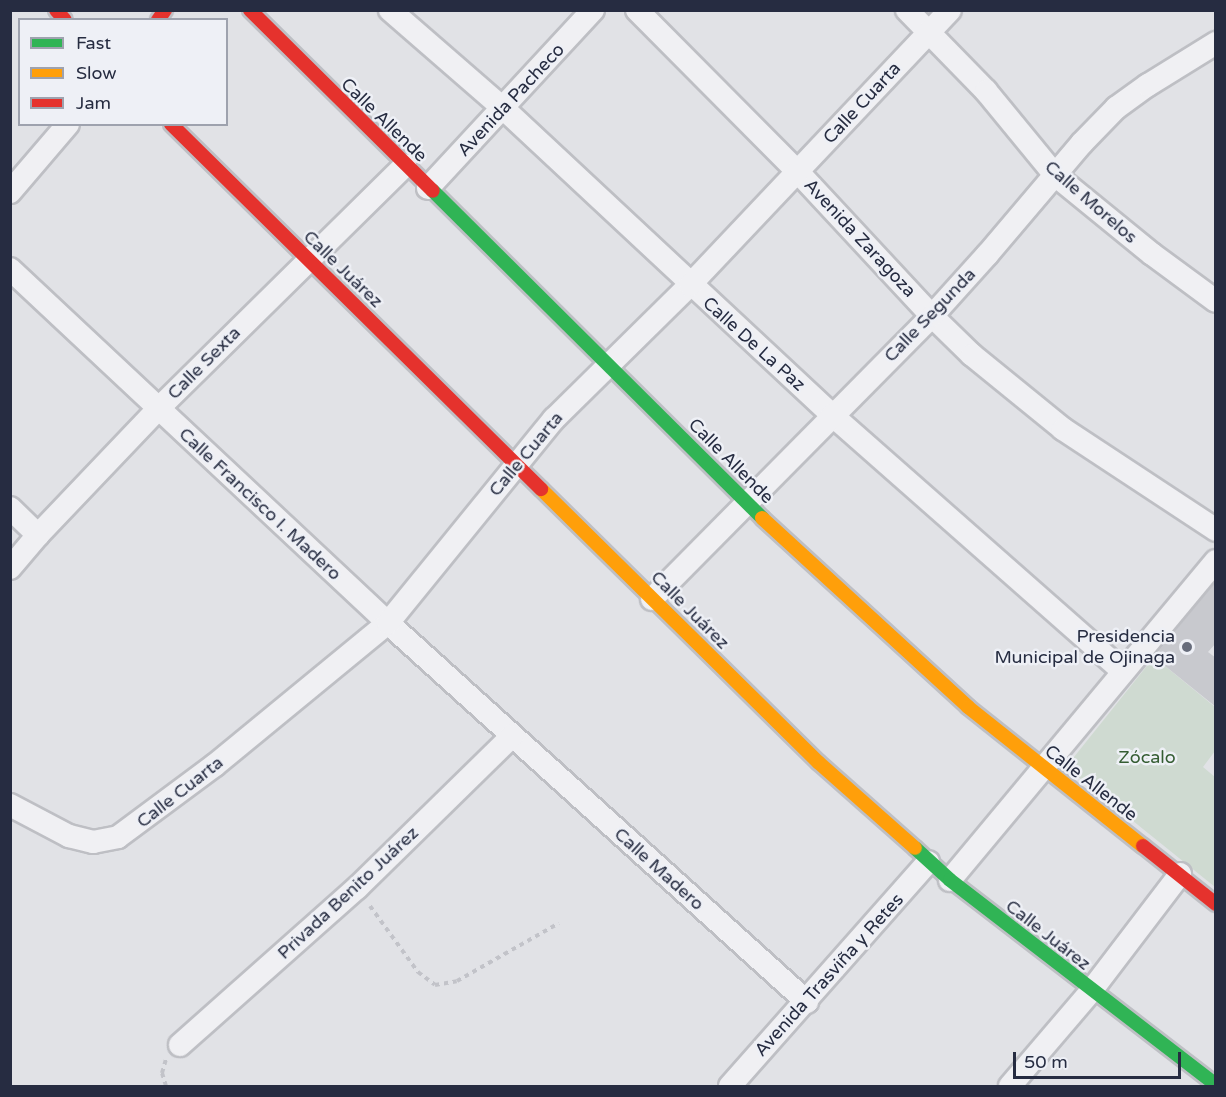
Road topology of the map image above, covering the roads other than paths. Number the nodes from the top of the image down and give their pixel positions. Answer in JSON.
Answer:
{"nodes":[{"id":1,"x":250,"y":10,"type":"edge"},
{"id":2,"x":390,"y":10,"type":"edge"},
{"id":3,"x":593,"y":10,"type":"edge"},
{"id":4,"x":637,"y":10,"type":"edge"},
{"id":5,"x":907,"y":10,"type":"edge"},
{"id":6,"x":950,"y":10,"type":"edge"},
{"id":7,"x":929,"y":32,"type":"junction"},
{"id":8,"x":1215,"y":43,"type":"edge"},
{"id":9,"x":504,"y":109,"type":"junction"},
{"id":10,"x":66,"y":126,"type":"edge"},
{"id":11,"x":173,"y":126,"type":"edge"},
{"id":12,"x":405,"y":165,"type":"junction"},
{"id":13,"x":798,"y":172,"type":"junction"},
{"id":14,"x":1055,"y":175,"type":"junction"},
{"id":15,"x":428,"y":188,"type":"junction"},
{"id":16,"x":10,"y":192,"type":"edge"},
{"id":17,"x":307,"y":259,"type":"junction"},
{"id":18,"x":10,"y":269,"type":"edge"},
{"id":19,"x":690,"y":285,"type":"junction"},
{"id":20,"x":1215,"y":301,"type":"edge"},
{"id":21,"x":932,"y":316,"type":"junction"},
{"id":22,"x":607,"y":366,"type":"junction"},
{"id":23,"x":158,"y":409,"type":"junction"},
{"id":24,"x":832,"y":415,"type":"junction"},
{"id":25,"x":516,"y":463,"type":"junction"},
{"id":26,"x":746,"y":503,"type":"junction"},
{"id":27,"x":10,"y":508,"type":"edge"},
{"id":28,"x":1215,"y":530,"type":"edge"},
{"id":29,"x":38,"y":535,"type":"junction"},
{"id":30,"x":1215,"y":561,"type":"edge"},
{"id":31,"x":10,"y":568,"type":"edge"},
{"id":32,"x":651,"y":598,"type":"junction"},
{"id":33,"x":388,"y":623,"type":"junction"},
{"id":34,"x":1123,"y":672,"type":"junction"},
{"id":35,"x":512,"y":736,"type":"junction"},
{"id":36,"x":1042,"y":768,"type":"junction"},
{"id":37,"x":10,"y":805,"type":"edge"},
{"id":38,"x":928,"y":862,"type":"junction"},
{"id":39,"x":1180,"y":874,"type":"junction"},
{"id":40,"x":950,"y":880,"type":"junction"},
{"id":41,"x":1215,"y":904,"type":"edge"},
{"id":42,"x":1092,"y":991,"type":"junction"},
{"id":43,"x":807,"y":1002,"type":"junction"},
{"id":44,"x":180,"y":1045,"type":"dead end"},
{"id":45,"x":1215,"y":1085,"type":"edge"},
{"id":46,"x":730,"y":1086,"type":"edge"},
{"id":47,"x":1010,"y":1086,"type":"edge"}],
"edges":[{"from":1,"to":12,"type":"street","name":"Calle Allende"},
{"from":2,"to":9,"type":"street","name":"Calle De La Paz"},
{"from":3,"to":9,"type":"street","name":"Avenida Pacheco"},
{"from":4,"to":13,"type":"street","name":"Avenida Zaragoza"},
{"from":5,"to":7,"type":"street","name":"Calle Morelos"},
{"from":6,"to":7,"type":"street","name":"Calle Cuarta"},
{"from":7,"to":13,"type":"street","name":"Calle Cuarta"},
{"from":7,"to":14,"type":"street","name":"Calle Morelos"},
{"from":8,"to":14,"type":"street","name":"Calle Segunda"},
{"from":9,"to":15,"type":"street","name":"Avenida Pacheco"},
{"from":9,"to":19,"type":"street","name":"Calle De La Paz"},
{"from":10,"to":16,"type":"street"},
{"from":11,"to":17,"type":"street","name":"Calle Juárez"},
{"from":12,"to":15,"type":"street","name":"Calle Allende"},
{"from":12,"to":17,"type":"street","name":"Calle Sexta"},
{"from":13,"to":19,"type":"street","name":"Calle Cuarta"},
{"from":13,"to":21,"type":"street","name":"Avenida Zaragoza"},
{"from":14,"to":20,"type":"street","name":"Calle Morelos"},
{"from":14,"to":21,"type":"street","name":"Calle Segunda"},
{"from":15,"to":22,"type":"street","name":"Calle Allende"},
{"from":17,"to":23,"type":"street","name":"Calle Sexta"},
{"from":17,"to":25,"type":"street","name":"Calle Juárez"},
{"from":18,"to":23,"type":"street","name":"Calle Francisco I. Madero"},
{"from":19,"to":22,"type":"street","name":"Calle Cuarta"},
{"from":19,"to":24,"type":"street","name":"Calle De La Paz"},
{"from":21,"to":24,"type":"street","name":"Calle Segunda"},
{"from":21,"to":28,"type":"street","name":"Avenida Zaragoza"},
{"from":22,"to":25,"type":"street","name":"Calle Cuarta"},
{"from":22,"to":26,"type":"street","name":"Calle Allende"},
{"from":23,"to":29,"type":"street","name":"Calle Sexta"},
{"from":23,"to":33,"type":"street","name":"Calle Francisco I. Madero"},
{"from":24,"to":26,"type":"street","name":"Calle Segunda"},
{"from":24,"to":34,"type":"street","name":"Calle De La Paz"},
{"from":25,"to":32,"type":"street","name":"Calle Juárez"},
{"from":25,"to":33,"type":"street","name":"Calle Cuarta"},
{"from":26,"to":32,"type":"street","name":"Calle Segunda"},
{"from":26,"to":36,"type":"street","name":"Calle Allende"},
{"from":27,"to":29,"type":"street"},
{"from":29,"to":31,"type":"street","name":"Calle Sexta"},
{"from":30,"to":34,"type":"street"},
{"from":32,"to":38,"type":"street","name":"Calle Juárez"},
{"from":33,"to":35,"type":"street","name":"Calle Francisco I. Madero"},
{"from":33,"to":37,"type":"street","name":"Calle Cuarta"},
{"from":34,"to":36,"type":"street"},
{"from":35,"to":43,"type":"street","name":"Calle Madero"},
{"from":35,"to":44,"type":"street","name":"Privada Benito Juárez"},
{"from":36,"to":39,"type":"street","name":"Calle Allende"},
{"from":36,"to":40,"type":"street"},
{"from":38,"to":40,"type":"street","name":"Calle Juárez"},
{"from":38,"to":43,"type":"street","name":"Avenida Trasviña y Retes"},
{"from":39,"to":41,"type":"street","name":"Calle Allende"},
{"from":39,"to":42,"type":"street"},
{"from":40,"to":42,"type":"street","name":"Calle Juárez"},
{"from":42,"to":45,"type":"street","name":"Calle Juárez"},
{"from":42,"to":47,"type":"street"},
{"from":43,"to":46,"type":"street","name":"Avenida Trasviña y Retes"}]}
